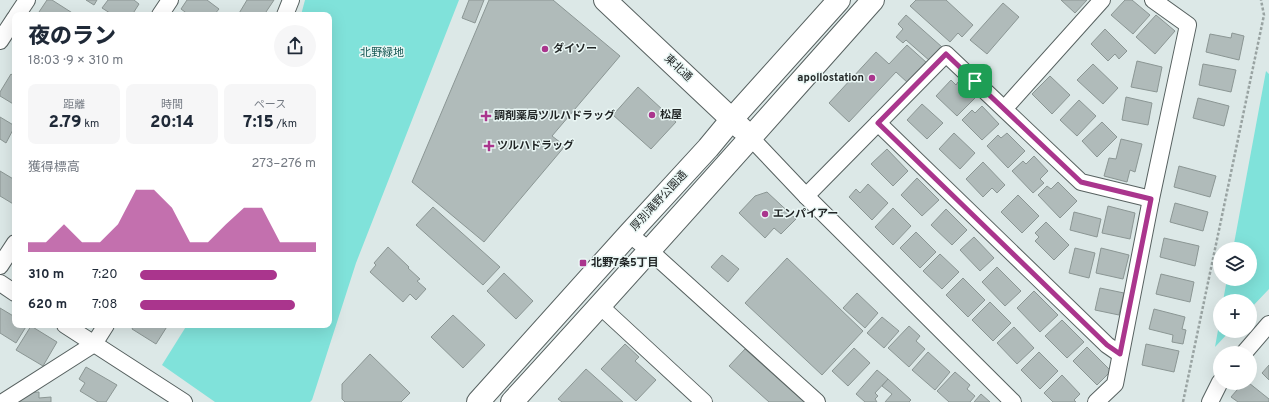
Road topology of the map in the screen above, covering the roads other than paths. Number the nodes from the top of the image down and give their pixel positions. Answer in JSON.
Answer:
{"nodes":[{"id":1,"x":26,"y":0,"type":"edge"},
{"id":2,"x":170,"y":0,"type":"edge"},
{"id":3,"x":291,"y":0,"type":"edge"},
{"id":4,"x":606,"y":0,"type":"edge"},
{"id":5,"x":839,"y":0,"type":"edge"},
{"id":6,"x":873,"y":0,"type":"edge"},
{"id":7,"x":1102,"y":0,"type":"edge"},
{"id":8,"x":1153,"y":0,"type":"edge"},
{"id":9,"x":19,"y":12,"type":"edge"},
{"id":10,"x":162,"y":12,"type":"edge"},
{"id":11,"x":286,"y":12,"type":"edge"},
{"id":12,"x":12,"y":23,"type":"edge"},
{"id":13,"x":0,"y":41,"type":"edge"},
{"id":14,"x":1005,"y":108,"type":"junction"},
{"id":15,"x":732,"y":119,"type":"junction"},
{"id":16,"x":878,"y":123,"type":"junction"},
{"id":17,"x":750,"y":137,"type":"junction"},
{"id":18,"x":806,"y":196,"type":"junction"},
{"id":19,"x":1151,"y":199,"type":"junction"},
{"id":20,"x":629,"y":234,"type":"junction"},
{"id":21,"x":12,"y":248,"type":"edge"},
{"id":22,"x":650,"y":251,"type":"junction"},
{"id":23,"x":0,"y":266,"type":"edge"},
{"id":24,"x":0,"y":283,"type":"edge"},
{"id":25,"x":12,"y":291,"type":"edge"},
{"id":26,"x":600,"y":306,"type":"junction"},
{"id":27,"x":1269,"y":324,"type":"edge"},
{"id":28,"x":70,"y":328,"type":"edge"},
{"id":29,"x":104,"y":328,"type":"edge"},
{"id":30,"x":94,"y":344,"type":"junction"},
{"id":31,"x":1250,"y":346,"type":"edge"},
{"id":32,"x":1120,"y":354,"type":"junction"},
{"id":33,"x":1216,"y":390,"type":"edge"},
{"id":34,"x":2,"y":402,"type":"edge"},
{"id":35,"x":184,"y":402,"type":"edge"},
{"id":36,"x":478,"y":402,"type":"edge"},
{"id":37,"x":512,"y":402,"type":"edge"},
{"id":38,"x":704,"y":402,"type":"edge"},
{"id":39,"x":817,"y":402,"type":"edge"},
{"id":40,"x":1013,"y":402,"type":"edge"},
{"id":41,"x":1096,"y":402,"type":"edge"},
{"id":42,"x":1210,"y":402,"type":"edge"}],
"edges":[{"from":1,"to":9,"type":"street"},
{"from":2,"to":10,"type":"street"},
{"from":3,"to":11,"type":"street"},
{"from":4,"to":15,"type":"main road","name":"東北通"},
{"from":5,"to":15,"type":"main road","name":"厚別滝野公園通"},
{"from":6,"to":17,"type":"main road"},
{"from":7,"to":14,"type":"street"},
{"from":8,"to":19,"type":"street"},
{"from":12,"to":13,"type":"street"},
{"from":14,"to":16,"type":"street"},
{"from":14,"to":19,"type":"street"},
{"from":15,"to":17,"type":"main road","name":"東北通"},
{"from":15,"to":20,"type":"main road","name":"厚別滝野公園通"},
{"from":16,"to":18,"type":"street"},
{"from":16,"to":32,"type":"street"},
{"from":17,"to":18,"type":"street"},
{"from":17,"to":22,"type":"main road"},
{"from":18,"to":40,"type":"street"},
{"from":19,"to":32,"type":"street"},
{"from":20,"to":22,"type":"street"},
{"from":20,"to":36,"type":"main road","name":"厚別滝野公園通"},
{"from":21,"to":23,"type":"street"},
{"from":22,"to":26,"type":"main road"},
{"from":22,"to":39,"type":"street"},
{"from":24,"to":25,"type":"street"},
{"from":26,"to":37,"type":"main road"},
{"from":26,"to":38,"type":"street"},
{"from":27,"to":31,"type":"street"},
{"from":28,"to":30,"type":"street"},
{"from":29,"to":30,"type":"street"},
{"from":30,"to":34,"type":"street"},
{"from":30,"to":35,"type":"street"},
{"from":32,"to":41,"type":"street"},
{"from":33,"to":42,"type":"street"}]}
